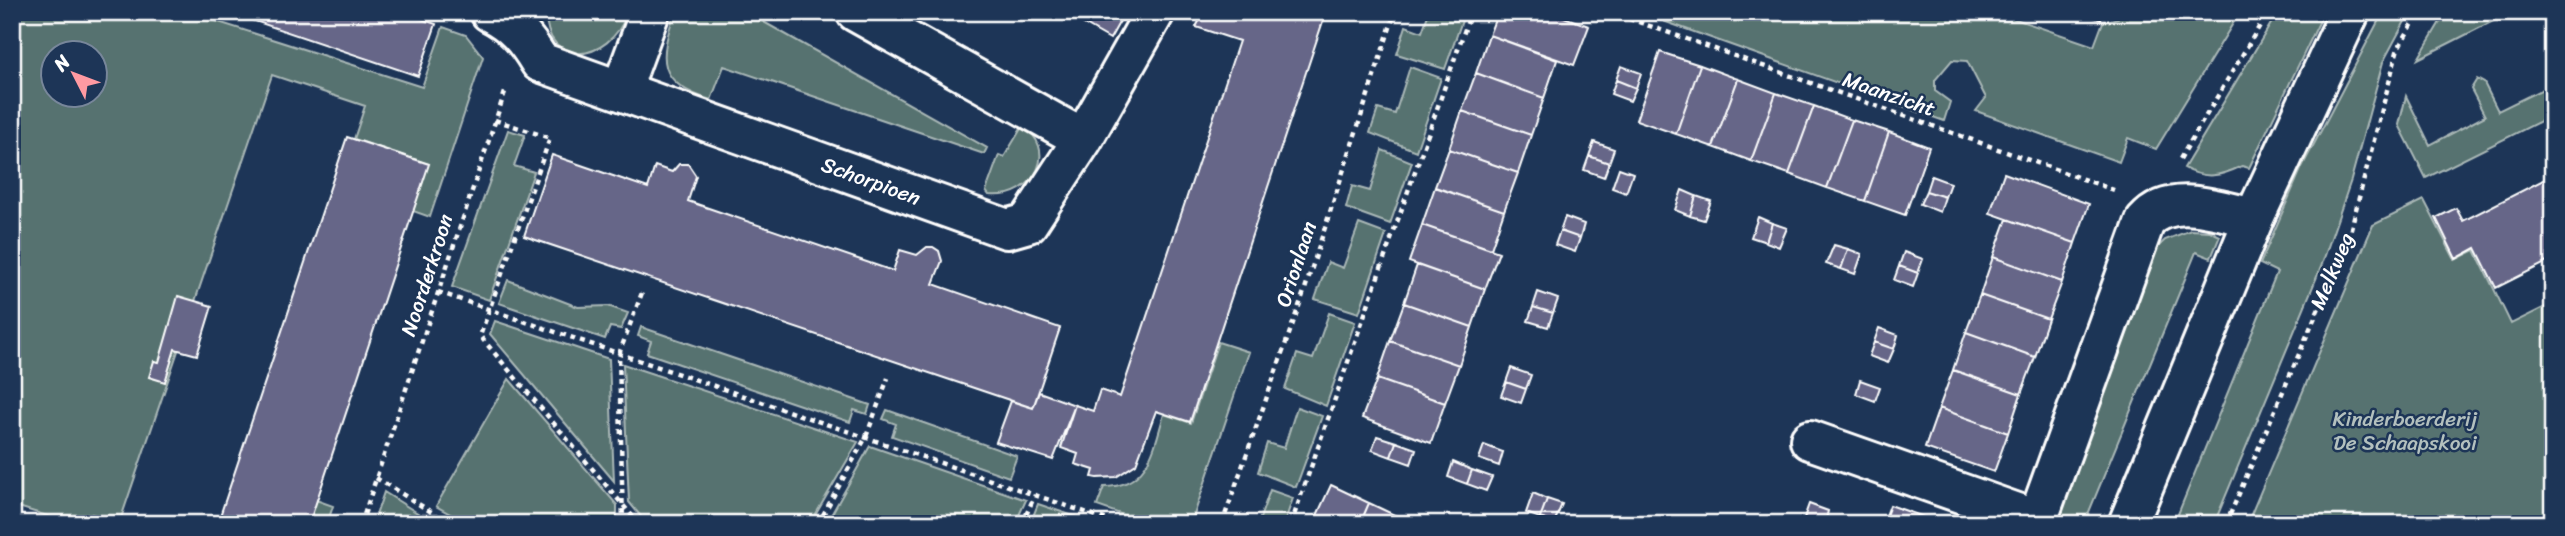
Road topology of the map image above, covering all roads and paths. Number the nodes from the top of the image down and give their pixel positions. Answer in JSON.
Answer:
{"nodes":[{"id":1,"x":490,"y":12,"type":"edge"},
{"id":2,"x":649,"y":12,"type":"edge"},
{"id":3,"x":856,"y":12,"type":"edge"},
{"id":4,"x":1155,"y":12,"type":"edge"},
{"id":5,"x":1395,"y":12,"type":"edge"},
{"id":6,"x":1471,"y":12,"type":"edge"},
{"id":7,"x":1611,"y":12,"type":"edge"},
{"id":8,"x":2267,"y":12,"type":"edge"},
{"id":9,"x":2350,"y":12,"type":"edge"},
{"id":10,"x":2420,"y":12,"type":"edge"},
{"id":11,"x":524,"y":36,"type":"junction"},
{"id":12,"x":621,"y":92,"type":"junction"},
{"id":13,"x":495,"y":120,"type":"junction"},
{"id":14,"x":1083,"y":139,"type":"junction"},
{"id":15,"x":2155,"y":211,"type":"junction"},
{"id":16,"x":2254,"y":218,"type":"junction"},
{"id":17,"x":643,"y":290,"type":"dead end"},
{"id":18,"x":438,"y":292,"type":"junction"},
{"id":19,"x":490,"y":310,"type":"junction"},
{"id":20,"x":618,"y":354,"type":"junction"},
{"id":21,"x":888,"y":378,"type":"dead end"},
{"id":22,"x":866,"y":437,"type":"junction"},
{"id":23,"x":1810,"y":440,"type":"dead end"},
{"id":24,"x":376,"y":478,"type":"junction"},
{"id":25,"x":1035,"y":495,"type":"junction"},
{"id":26,"x":623,"y":505,"type":"junction"},
{"id":27,"x":2037,"y":522,"type":"edge"},
{"id":28,"x":361,"y":524,"type":"edge"},
{"id":29,"x":451,"y":524,"type":"edge"},
{"id":30,"x":623,"y":524,"type":"edge"},
{"id":31,"x":639,"y":524,"type":"edge"},
{"id":32,"x":818,"y":524,"type":"edge"},
{"id":33,"x":1023,"y":524,"type":"edge"},
{"id":34,"x":1120,"y":524,"type":"edge"},
{"id":35,"x":1223,"y":524,"type":"edge"},
{"id":36,"x":1291,"y":524,"type":"edge"},
{"id":37,"x":2128,"y":524,"type":"edge"},
{"id":38,"x":2226,"y":524,"type":"edge"}],
"edges":[{"from":1,"to":11,"type":"street","name":"Schorpioen"},
{"from":2,"to":12,"type":"street"},
{"from":3,"to":14,"type":"street"},
{"from":4,"to":14,"type":"street","name":"Schorpioen"},
{"from":5,"to":35,"type":"path","name":"Orionlaan"},
{"from":6,"to":36,"type":"path"},
{"from":7,"to":15,"type":"path","name":"Maanzicht"},
{"from":8,"to":15,"type":"path"},
{"from":9,"to":16,"type":"street"},
{"from":10,"to":38,"type":"path","name":"Melkweg"},
{"from":11,"to":12,"type":"street","name":"Schorpioen"},
{"from":11,"to":13,"type":"path","name":"Noorderkroon"},
{"from":12,"to":14,"type":"street","name":"Schorpioen"},
{"from":13,"to":18,"type":"path","name":"Noorderkroon"},
{"from":13,"to":19,"type":"path"},
{"from":15,"to":16,"type":"street"},
{"from":15,"to":27,"type":"street"},
{"from":16,"to":37,"type":"street"},
{"from":17,"to":20,"type":"path"},
{"from":18,"to":19,"type":"path"},
{"from":18,"to":24,"type":"path","name":"Noorderkroon"},
{"from":19,"to":20,"type":"path"},
{"from":19,"to":26,"type":"path"},
{"from":20,"to":22,"type":"path"},
{"from":20,"to":26,"type":"path"},
{"from":21,"to":22,"type":"path"},
{"from":22,"to":25,"type":"path"},
{"from":22,"to":32,"type":"path"},
{"from":23,"to":27,"type":"street"},
{"from":24,"to":28,"type":"path","name":"Noorderkroon"},
{"from":24,"to":29,"type":"path"},
{"from":25,"to":33,"type":"path"},
{"from":25,"to":34,"type":"path"},
{"from":26,"to":30,"type":"path"},
{"from":26,"to":31,"type":"path"}]}
